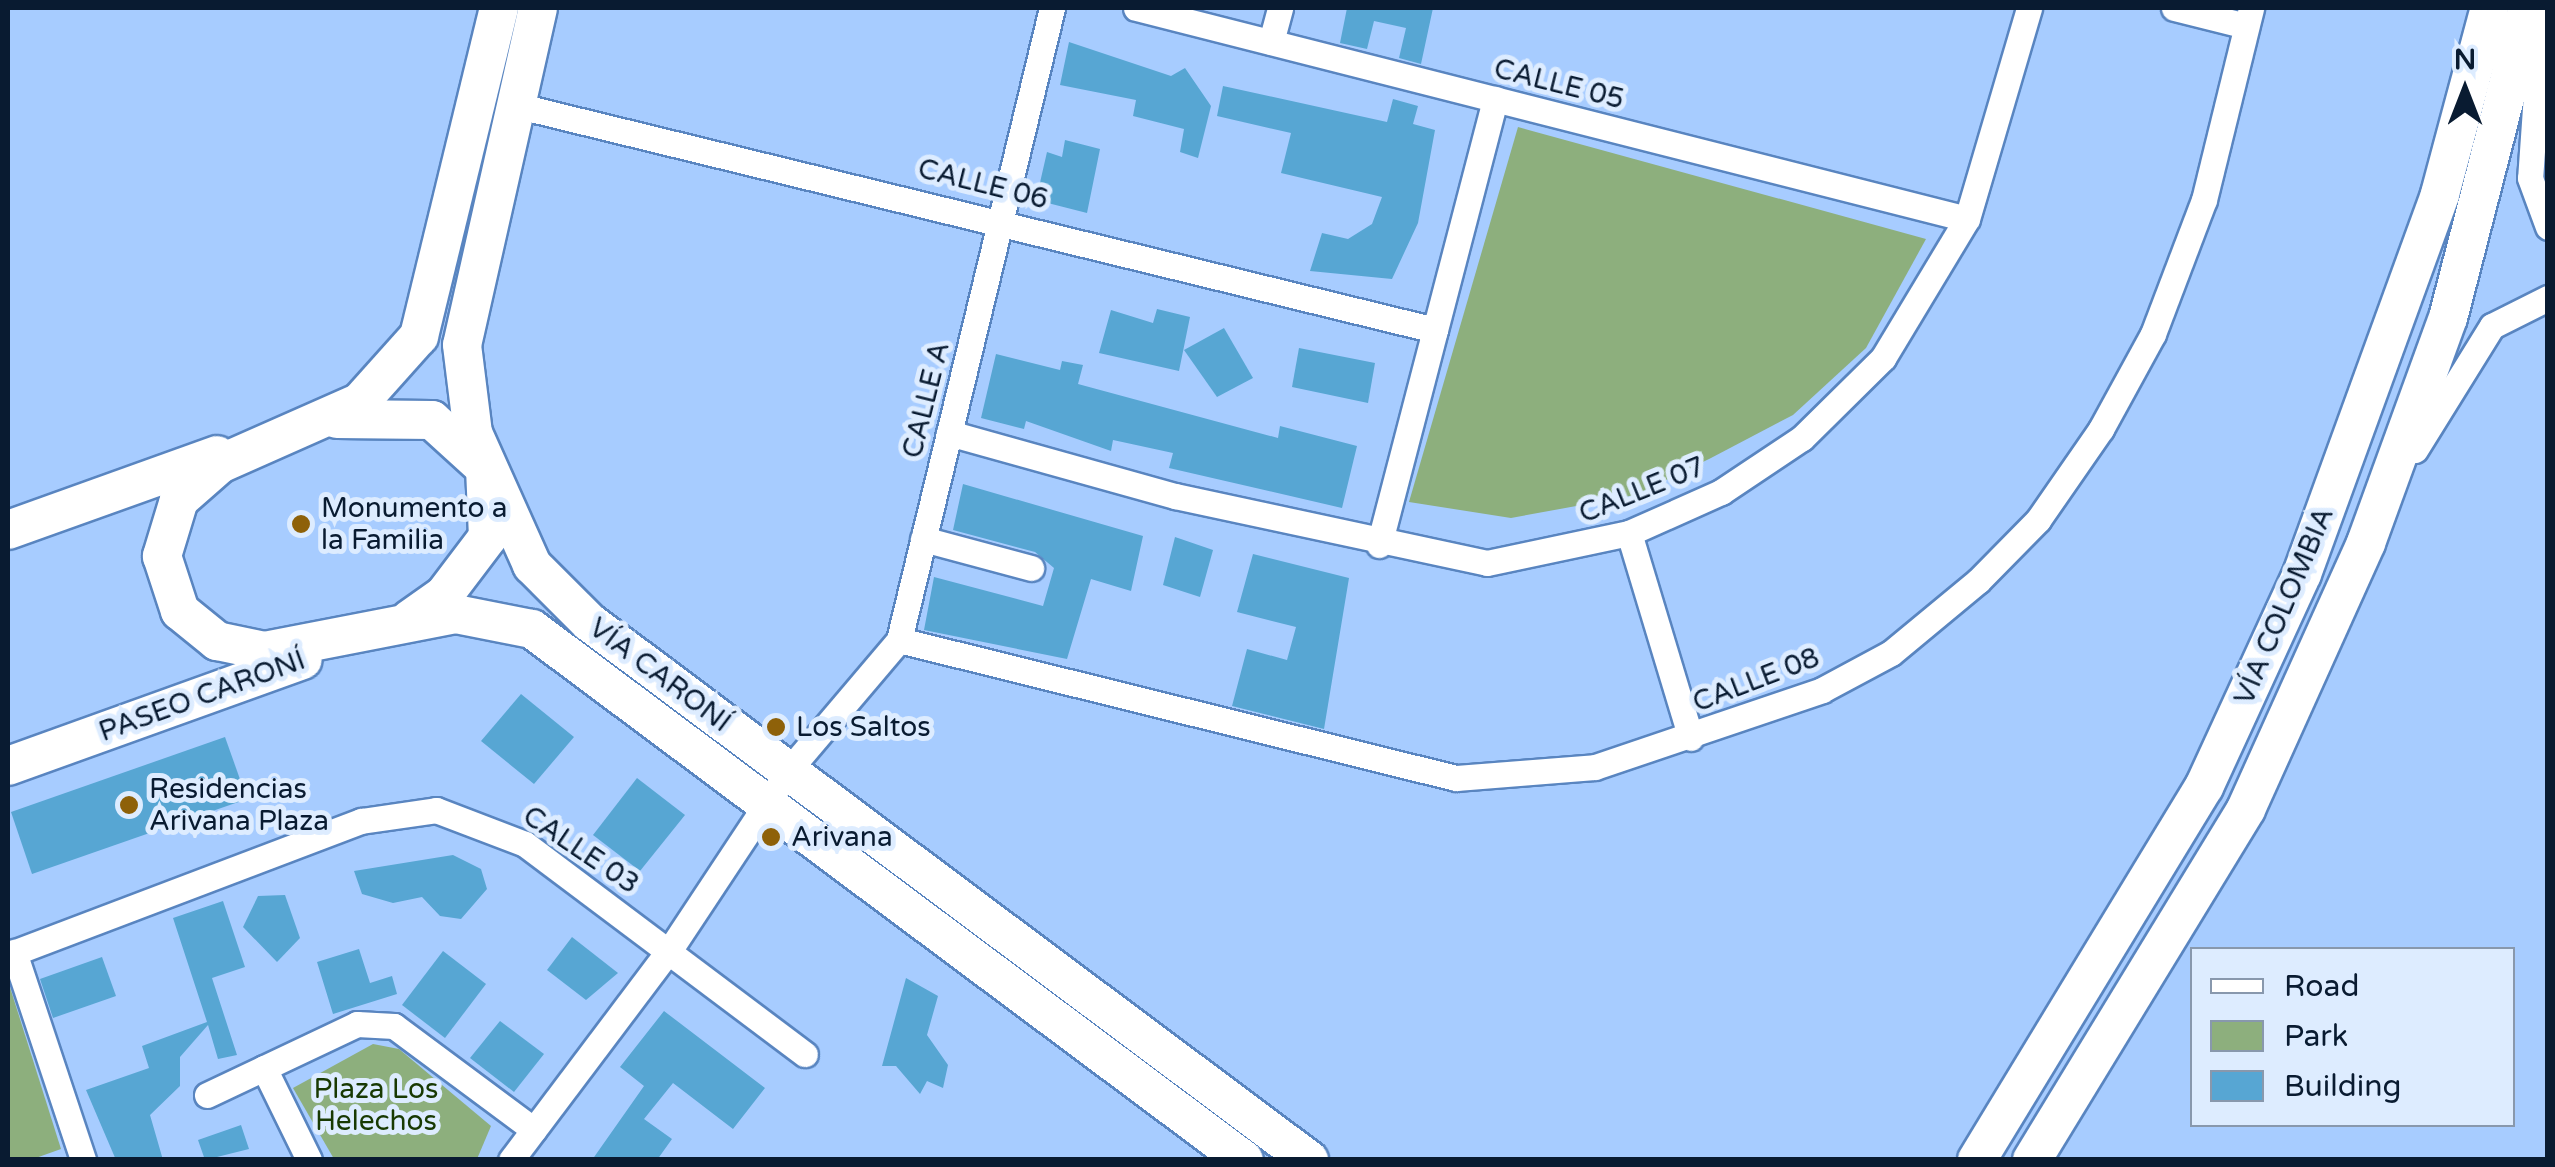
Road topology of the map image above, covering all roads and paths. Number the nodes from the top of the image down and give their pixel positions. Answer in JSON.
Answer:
{"nodes":[{"id":1,"x":498,"y":8,"type":"edge"},
{"id":2,"x":538,"y":8,"type":"edge"},
{"id":3,"x":1052,"y":8,"type":"edge"},
{"id":4,"x":1136,"y":8,"type":"edge"},
{"id":5,"x":1280,"y":8,"type":"edge"},
{"id":6,"x":2029,"y":8,"type":"edge"},
{"id":7,"x":2174,"y":8,"type":"edge"},
{"id":8,"x":2490,"y":8,"type":"edge"},
{"id":9,"x":2528,"y":8,"type":"edge"},
{"id":10,"x":2542,"y":8,"type":"edge"},
{"id":11,"x":2248,"y":17,"type":"edge"},
{"id":12,"x":1271,"y":42,"type":"junction"},
{"id":13,"x":1495,"y":99,"type":"junction"},
{"id":14,"x":515,"y":105,"type":"junction"},
{"id":15,"x":1001,"y":219,"type":"junction"},
{"id":16,"x":1967,"y":219,"type":"junction"},
{"id":17,"x":2548,"y":226,"type":"edge"},
{"id":18,"x":2548,"y":298,"type":"edge"},
{"id":19,"x":1435,"y":330,"type":"junction"},
{"id":20,"x":292,"y":429,"type":"junction"},
{"id":21,"x":949,"y":433,"type":"junction"},
{"id":22,"x":485,"y":468,"type":"junction"},
{"id":23,"x":8,"y":530,"type":"edge"},
{"id":24,"x":1629,"y":533,"type":"junction"},
{"id":25,"x":923,"y":539,"type":"junction"},
{"id":26,"x":2366,"y":543,"type":"junction"},
{"id":27,"x":1379,"y":545,"type":"junction"},
{"id":28,"x":1031,"y":568,"type":"dead end"},
{"id":29,"x":397,"y":627,"type":"junction"},
{"id":30,"x":898,"y":640,"type":"junction"},
{"id":31,"x":1691,"y":738,"type":"junction"},
{"id":32,"x":8,"y":766,"type":"edge"},
{"id":33,"x":788,"y":771,"type":"junction"},
{"id":34,"x":766,"y":803,"type":"junction"},
{"id":35,"x":671,"y":948,"type":"junction"},
{"id":36,"x":11,"y":954,"type":"edge"},
{"id":37,"x":805,"y":1054,"type":"dead end"},
{"id":38,"x":264,"y":1068,"type":"junction"},
{"id":39,"x":207,"y":1095,"type":"dead end"},
{"id":40,"x":534,"y":1130,"type":"junction"},
{"id":41,"x":81,"y":1159,"type":"edge"},
{"id":42,"x":309,"y":1160,"type":"edge"},
{"id":43,"x":511,"y":1160,"type":"edge"},
{"id":44,"x":1244,"y":1160,"type":"edge"},
{"id":45,"x":1309,"y":1160,"type":"edge"},
{"id":46,"x":1977,"y":1160,"type":"edge"},
{"id":47,"x":2032,"y":1160,"type":"edge"}],
"edges":[{"from":1,"to":20,"type":"main road"},
{"from":2,"to":14,"type":"main road","name":"VÍA CARONÍ"},
{"from":3,"to":15,"type":"street","name":"CALLE A"},
{"from":4,"to":12,"type":"street","name":"CALLE 05"},
{"from":5,"to":12,"type":"street"},
{"from":6,"to":16,"type":"street","name":"CALLE 07"},
{"from":7,"to":11,"type":"street"},
{"from":8,"to":46,"type":"main road","name":"VÍA COLOMBIA"},
{"from":9,"to":26,"type":"main road","name":"VÍA COLOMBIA"},
{"from":10,"to":17,"type":"street"},
{"from":11,"to":31,"type":"street","name":"CALLE 08"},
{"from":12,"to":13,"type":"street","name":"CALLE 05"},
{"from":13,"to":16,"type":"street","name":"CALLE 05"},
{"from":13,"to":19,"type":"street"},
{"from":14,"to":15,"type":"street","name":"CALLE 06"},
{"from":14,"to":22,"type":"main road","name":"VÍA CARONÍ"},
{"from":15,"to":19,"type":"street","name":"CALLE 06"},
{"from":15,"to":21,"type":"street","name":"CALLE A"},
{"from":16,"to":24,"type":"street","name":"CALLE 07"},
{"from":18,"to":26,"type":"street"},
{"from":19,"to":27,"type":"street"},
{"from":20,"to":22,"type":"main road","name":"PASEO CARONÍ"},
{"from":20,"to":23,"type":"main road","name":"PASEO CARONÍ"},
{"from":20,"to":29,"type":"main road","name":"PASEO CARONÍ"},
{"from":21,"to":25,"type":"street","name":"CALLE A"},
{"from":21,"to":27,"type":"street","name":"CALLE 07"},
{"from":22,"to":29,"type":"main road","name":"PASEO CARONÍ"},
{"from":22,"to":33,"type":"main road","name":"VÍA CARONÍ"},
{"from":24,"to":27,"type":"street","name":"CALLE 07"},
{"from":24,"to":31,"type":"street"},
{"from":25,"to":28,"type":"street"},
{"from":25,"to":30,"type":"street","name":"CALLE A"},
{"from":26,"to":47,"type":"main road","name":"VÍA COLOMBIA"},
{"from":29,"to":32,"type":"main road","name":"PASEO CARONÍ"},
{"from":29,"to":34,"type":"main road","name":"VÍA CARONÍ"},
{"from":30,"to":31,"type":"street","name":"CALLE 08"},
{"from":30,"to":33,"type":"street","name":"CALLE A"},
{"from":33,"to":34,"type":"street","name":"CALLE A"},
{"from":33,"to":45,"type":"main road","name":"VÍA CARONÍ"},
{"from":34,"to":35,"type":"street"},
{"from":34,"to":44,"type":"main road","name":"VÍA CARONÍ"},
{"from":35,"to":36,"type":"street","name":"CALLE 03"},
{"from":35,"to":37,"type":"street","name":"CALLE 03"},
{"from":35,"to":40,"type":"street"},
{"from":36,"to":41,"type":"street"},
{"from":38,"to":39,"type":"street"},
{"from":38,"to":40,"type":"street"},
{"from":38,"to":42,"type":"street"},
{"from":40,"to":43,"type":"street"}]}
